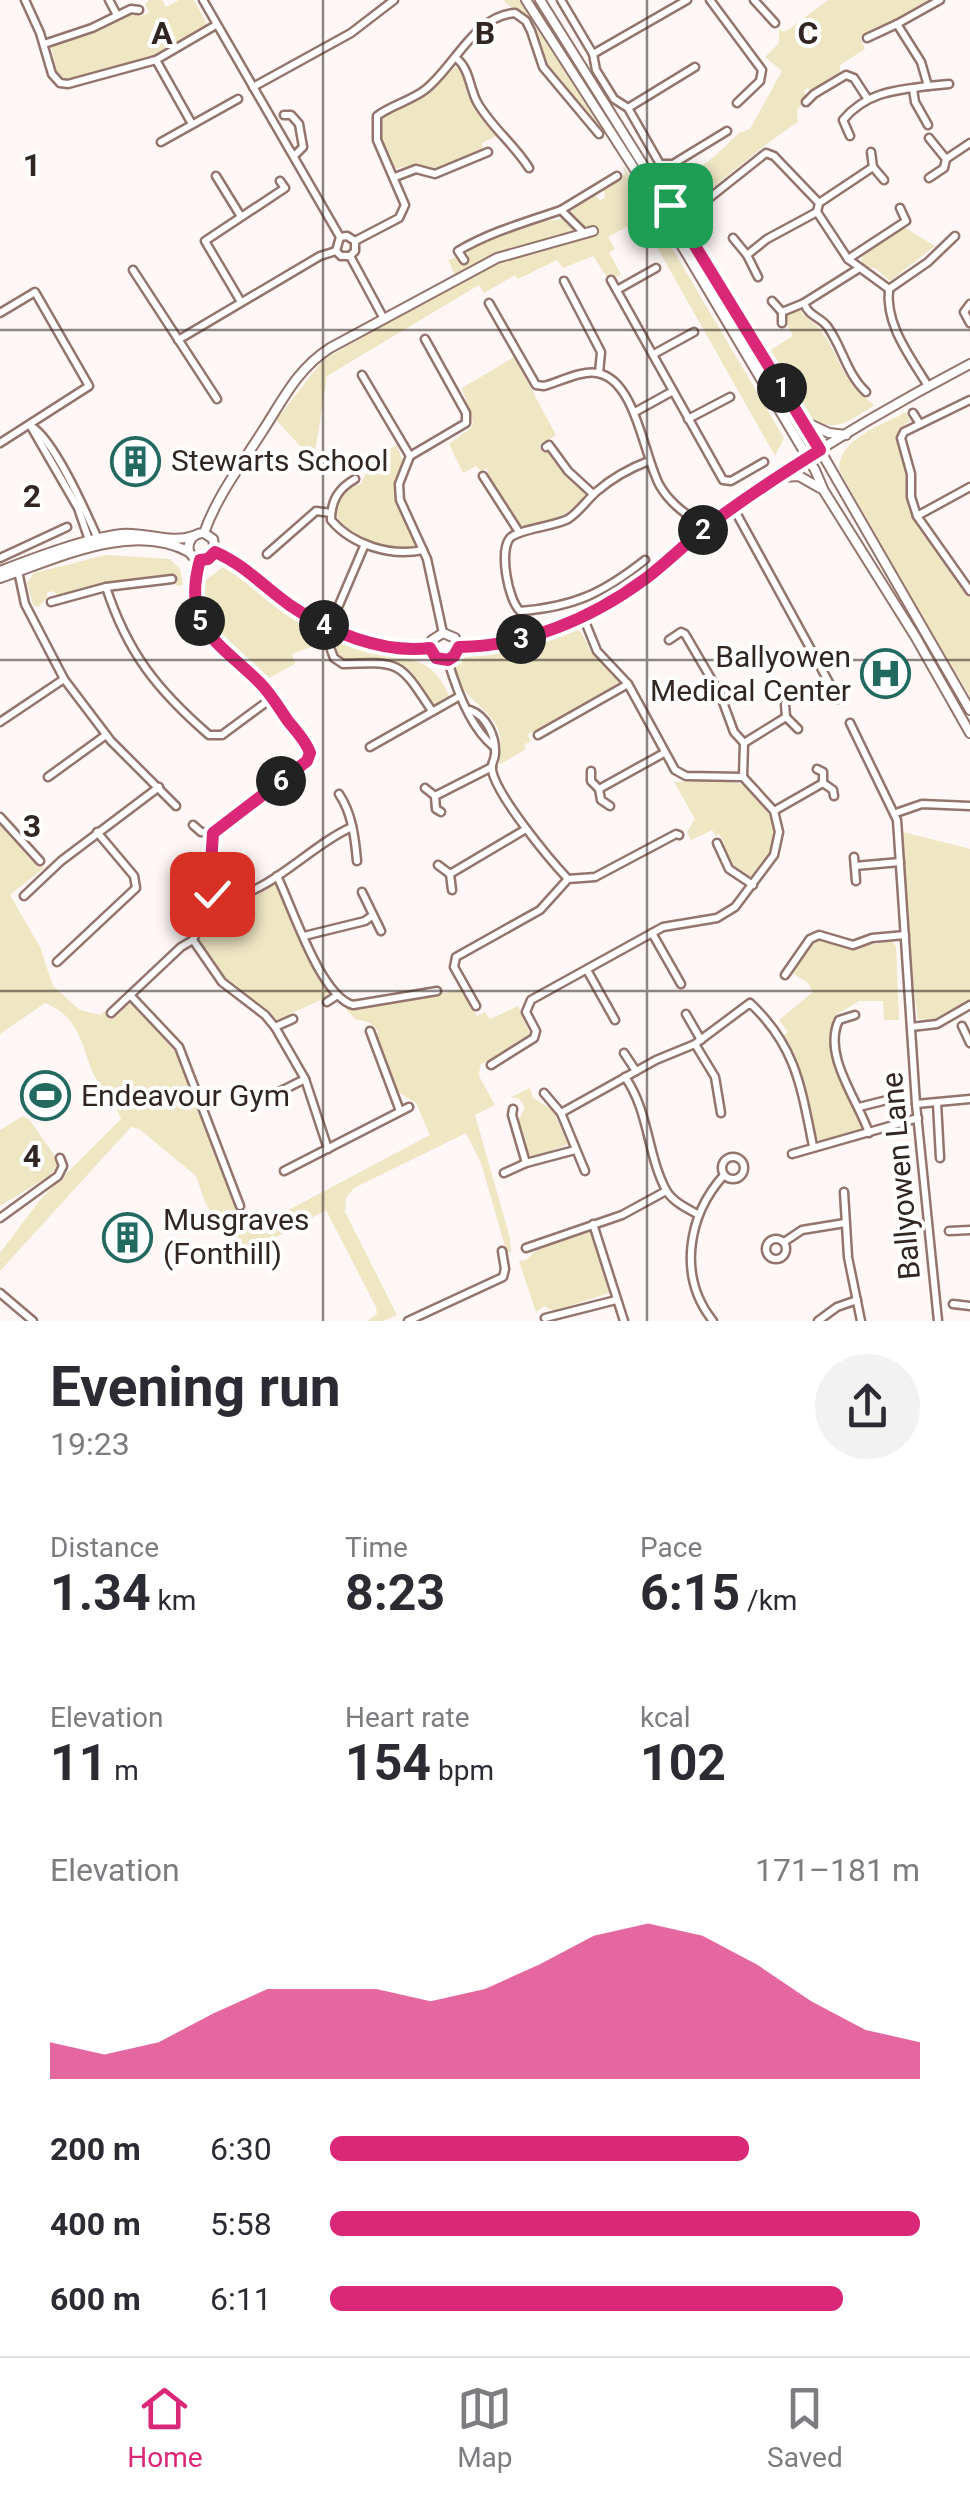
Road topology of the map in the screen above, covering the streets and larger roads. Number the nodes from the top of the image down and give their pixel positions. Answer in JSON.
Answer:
{"nodes":[{"id":1,"x":25,"y":0,"type":"edge"},
{"id":2,"x":109,"y":0,"type":"edge"},
{"id":3,"x":203,"y":0,"type":"edge"},
{"id":4,"x":394,"y":0,"type":"edge"},
{"id":5,"x":526,"y":0,"type":"edge"},
{"id":6,"x":540,"y":0,"type":"edge"},
{"id":7,"x":562,"y":0,"type":"edge"},
{"id":8,"x":686,"y":0,"type":"edge"},
{"id":9,"x":710,"y":0,"type":"edge"},
{"id":10,"x":754,"y":0,"type":"edge"},
{"id":11,"x":940,"y":0,"type":"edge"},
{"id":12,"x":139,"y":10,"type":"dead end"},
{"id":13,"x":118,"y":15,"type":"junction"},
{"id":14,"x":775,"y":22,"type":"dead end"},
{"id":15,"x":898,"y":24,"type":"junction"},
{"id":16,"x":216,"y":25,"type":"junction"},
{"id":17,"x":867,"y":38,"type":"dead end"},
{"id":18,"x":44,"y":44,"type":"junction"},
{"id":19,"x":593,"y":54,"type":"junction"},
{"id":20,"x":456,"y":58,"type":"junction"},
{"id":21,"x":156,"y":60,"type":"junction"},
{"id":22,"x":692,"y":68,"type":"dead end"},
{"id":23,"x":949,"y":84,"type":"dead end"},
{"id":24,"x":928,"y":86,"type":"junction"},
{"id":25,"x":252,"y":87,"type":"junction"},
{"id":26,"x":913,"y":90,"type":"junction"},
{"id":27,"x":867,"y":98,"type":"junction"},
{"id":28,"x":238,"y":99,"type":"dead end"},
{"id":29,"x":806,"y":102,"type":"dead end"},
{"id":30,"x":738,"y":103,"type":"dead end"},
{"id":31,"x":628,"y":108,"type":"junction"},
{"id":32,"x":284,"y":115,"type":"dead end"},
{"id":33,"x":192,"y":124,"type":"junction"},
{"id":34,"x":928,"y":124,"type":"dead end"},
{"id":35,"x":728,"y":132,"type":"dead end"},
{"id":36,"x":599,"y":134,"type":"dead end"},
{"id":37,"x":850,"y":136,"type":"dead end"},
{"id":38,"x":929,"y":138,"type":"dead end"},
{"id":39,"x":161,"y":142,"type":"dead end"},
{"id":40,"x":970,"y":143,"type":"edge"},
{"id":41,"x":488,"y":152,"type":"dead end"},
{"id":42,"x":871,"y":152,"type":"dead end"},
{"id":43,"x":294,"y":156,"type":"junction"},
{"id":44,"x":946,"y":159,"type":"junction"},
{"id":45,"x":529,"y":168,"type":"dead end"},
{"id":46,"x":874,"y":168,"type":"junction"},
{"id":47,"x":216,"y":176,"type":"dead end"},
{"id":48,"x":616,"y":176,"type":"dead end"},
{"id":49,"x":395,"y":177,"type":"junction"},
{"id":50,"x":929,"y":178,"type":"dead end"},
{"id":51,"x":884,"y":180,"type":"dead end"},
{"id":52,"x":280,"y":181,"type":"dead end"},
{"id":53,"x":595,"y":189,"type":"junction"},
{"id":54,"x":601,"y":200,"type":"dead end"},
{"id":55,"x":819,"y":203,"type":"junction"},
{"id":56,"x":900,"y":208,"type":"dead end"},
{"id":57,"x":561,"y":210,"type":"junction"},
{"id":58,"x":817,"y":212,"type":"junction"},
{"id":59,"x":240,"y":215,"type":"junction"},
{"id":60,"x":688,"y":215,"type":"dead end"},
{"id":61,"x":906,"y":221,"type":"junction"},
{"id":62,"x":914,"y":228,"type":"dead end"},
{"id":63,"x":589,"y":232,"type":"joint"},
{"id":64,"x":955,"y":236,"type":"dead end"},
{"id":65,"x":340,"y":237,"type":"junction"},
{"id":66,"x":733,"y":238,"type":"dead end"},
{"id":67,"x":355,"y":242,"type":"junction"},
{"id":68,"x":336,"y":251,"type":"junction"},
{"id":69,"x":747,"y":255,"type":"junction"},
{"id":70,"x":350,"y":256,"type":"junction"},
{"id":71,"x":848,"y":259,"type":"junction"},
{"id":72,"x":464,"y":260,"type":"dead end"},
{"id":73,"x":656,"y":268,"type":"dead end"},
{"id":74,"x":858,"y":268,"type":"junction"},
{"id":75,"x":133,"y":270,"type":"dead end"},
{"id":76,"x":758,"y":277,"type":"dead end"},
{"id":77,"x":611,"y":280,"type":"dead end"},
{"id":78,"x":564,"y":281,"type":"dead end"},
{"id":79,"x":889,"y":289,"type":"junction"},
{"id":80,"x":617,"y":290,"type":"junction"},
{"id":81,"x":772,"y":301,"type":"dead end"},
{"id":82,"x":241,"y":302,"type":"junction"},
{"id":83,"x":488,"y":303,"type":"dead end"},
{"id":84,"x":804,"y":303,"type":"junction"},
{"id":85,"x":970,"y":304,"type":"edge"},
{"id":86,"x":782,"y":312,"type":"junction"},
{"id":87,"x":0,"y":313,"type":"edge"},
{"id":88,"x":384,"y":318,"type":"junction"},
{"id":89,"x":782,"y":323,"type":"dead end"},
{"id":90,"x":970,"y":323,"type":"edge"},
{"id":91,"x":694,"y":332,"type":"dead end"},
{"id":92,"x":425,"y":339,"type":"dead end"},
{"id":93,"x":178,"y":340,"type":"junction"},
{"id":94,"x":654,"y":354,"type":"junction"},
{"id":95,"x":970,"y":364,"type":"edge"},
{"id":96,"x":598,"y":373,"type":"junction"},
{"id":97,"x":362,"y":375,"type":"dead end"},
{"id":98,"x":928,"y":386,"type":"junction"},
{"id":99,"x":673,"y":391,"type":"junction"},
{"id":100,"x":866,"y":392,"type":"dead end"},
{"id":101,"x":730,"y":397,"type":"dead end"},
{"id":102,"x":217,"y":399,"type":"dead end"},
{"id":103,"x":970,"y":400,"type":"edge"},
{"id":104,"x":634,"y":412,"type":"junction"},
{"id":105,"x":913,"y":413,"type":"dead end"},
{"id":106,"x":688,"y":419,"type":"junction"},
{"id":107,"x":802,"y":420,"type":"junction"},
{"id":108,"x":920,"y":424,"type":"junction"},
{"id":109,"x":30,"y":426,"type":"junction"},
{"id":110,"x":846,"y":434,"type":"junction"},
{"id":111,"x":0,"y":442,"type":"edge"},
{"id":112,"x":546,"y":447,"type":"dead end"},
{"id":113,"x":820,"y":450,"type":"junction"},
{"id":114,"x":410,"y":456,"type":"junction"},
{"id":115,"x":807,"y":458,"type":"junction"},
{"id":116,"x":649,"y":461,"type":"junction"},
{"id":117,"x":764,"y":462,"type":"dead end"},
{"id":118,"x":483,"y":476,"type":"dead end"},
{"id":119,"x":778,"y":476,"type":"junction"},
{"id":120,"x":356,"y":479,"type":"dead end"},
{"id":121,"x":970,"y":488,"type":"edge"},
{"id":122,"x":824,"y":491,"type":"junction"},
{"id":123,"x":593,"y":494,"type":"junction"},
{"id":124,"x":734,"y":508,"type":"junction"},
{"id":125,"x":331,"y":513,"type":"junction"},
{"id":126,"x":918,"y":516,"type":"junction"},
{"id":127,"x":67,"y":527,"type":"dead end"},
{"id":128,"x":705,"y":528,"type":"junction"},
{"id":129,"x":519,"y":532,"type":"junction"},
{"id":130,"x":199,"y":534,"type":"junction"},
{"id":131,"x":87,"y":542,"type":"junction"},
{"id":132,"x":99,"y":543,"type":"junction"},
{"id":133,"x":366,"y":544,"type":"junction"},
{"id":134,"x":424,"y":550,"type":"junction"},
{"id":135,"x":189,"y":552,"type":"junction"},
{"id":136,"x":215,"y":552,"type":"junction"},
{"id":137,"x":267,"y":554,"type":"dead end"},
{"id":138,"x":0,"y":558,"type":"edge"},
{"id":139,"x":200,"y":560,"type":"junction"},
{"id":140,"x":645,"y":560,"type":"dead end"},
{"id":141,"x":17,"y":569,"type":"junction"},
{"id":142,"x":0,"y":574,"type":"edge"},
{"id":143,"x":172,"y":579,"type":"dead end"},
{"id":144,"x":106,"y":586,"type":"junction"},
{"id":145,"x":970,"y":591,"type":"edge"},
{"id":146,"x":51,"y":602,"type":"dead end"},
{"id":147,"x":339,"y":605,"type":"dead end"},
{"id":148,"x":584,"y":619,"type":"junction"},
{"id":149,"x":442,"y":633,"type":"junction"},
{"id":150,"x":669,"y":640,"type":"dead end"},
{"id":151,"x":459,"y":647,"type":"junction"},
{"id":152,"x":430,"y":648,"type":"junction"},
{"id":153,"x":331,"y":650,"type":"dead end"},
{"id":154,"x":448,"y":660,"type":"junction"},
{"id":155,"x":64,"y":679,"type":"junction"},
{"id":156,"x":628,"y":684,"type":"junction"},
{"id":157,"x":460,"y":696,"type":"junction"},
{"id":158,"x":272,"y":698,"type":"junction"},
{"id":159,"x":838,"y":699,"type":"dead end"},
{"id":160,"x":785,"y":704,"type":"dead end"},
{"id":161,"x":970,"y":710,"type":"edge"},
{"id":162,"x":432,"y":712,"type":"junction"},
{"id":163,"x":786,"y":717,"type":"junction"},
{"id":164,"x":1,"y":720,"type":"edge"},
{"id":165,"x":850,"y":723,"type":"dead end"},
{"id":166,"x":798,"y":730,"type":"dead end"},
{"id":167,"x":970,"y":733,"type":"edge"},
{"id":168,"x":106,"y":735,"type":"junction"},
{"id":169,"x":538,"y":736,"type":"dead end"},
{"id":170,"x":744,"y":743,"type":"junction"},
{"id":171,"x":370,"y":747,"type":"dead end"},
{"id":172,"x":664,"y":753,"type":"junction"},
{"id":173,"x":492,"y":767,"type":"junction"},
{"id":174,"x":817,"y":768,"type":"dead end"},
{"id":175,"x":590,"y":771,"type":"dead end"},
{"id":176,"x":48,"y":777,"type":"dead end"},
{"id":177,"x":743,"y":777,"type":"junction"},
{"id":178,"x":823,"y":784,"type":"junction"},
{"id":179,"x":160,"y":787,"type":"junction"},
{"id":180,"x":424,"y":788,"type":"dead end"},
{"id":181,"x":600,"y":789,"type":"junction"},
{"id":182,"x":338,"y":794,"type":"dead end"},
{"id":183,"x":435,"y":796,"type":"junction"},
{"id":184,"x":834,"y":796,"type":"dead end"},
{"id":185,"x":176,"y":806,"type":"dead end"},
{"id":186,"x":610,"y":806,"type":"dead end"},
{"id":187,"x":970,"y":806,"type":"edge"},
{"id":188,"x":774,"y":811,"type":"junction"},
{"id":189,"x":441,"y":812,"type":"dead end"},
{"id":190,"x":896,"y":814,"type":"junction"},
{"id":191,"x":0,"y":816,"type":"edge"},
{"id":192,"x":193,"y":825,"type":"dead end"},
{"id":193,"x":352,"y":827,"type":"junction"},
{"id":194,"x":526,"y":829,"type":"junction"},
{"id":195,"x":97,"y":832,"type":"junction"},
{"id":196,"x":213,"y":833,"type":"junction"},
{"id":197,"x":679,"y":835,"type":"dead end"},
{"id":198,"x":717,"y":843,"type":"dead end"},
{"id":199,"x":854,"y":857,"type":"dead end"},
{"id":200,"x":40,"y":860,"type":"dead end"},
{"id":201,"x":357,"y":861,"type":"dead end"},
{"id":202,"x":900,"y":862,"type":"junction"},
{"id":203,"x":438,"y":865,"type":"dead end"},
{"id":204,"x":854,"y":866,"type":"junction"},
{"id":205,"x":450,"y":874,"type":"junction"},
{"id":206,"x":277,"y":876,"type":"junction"},
{"id":207,"x":568,"y":879,"type":"junction"},
{"id":208,"x":856,"y":880,"type":"dead end"},
{"id":209,"x":754,"y":885,"type":"junction"},
{"id":210,"x":452,"y":890,"type":"dead end"},
{"id":211,"x":362,"y":892,"type":"dead end"},
{"id":212,"x":209,"y":894,"type":"junction"},
{"id":213,"x":24,"y":896,"type":"dead end"},
{"id":214,"x":373,"y":915,"type":"junction"},
{"id":215,"x":381,"y":930,"type":"dead end"},
{"id":216,"x":652,"y":933,"type":"junction"},
{"id":217,"x":905,"y":935,"type":"junction"},
{"id":218,"x":304,"y":936,"type":"junction"},
{"id":219,"x":194,"y":940,"type":"junction"},
{"id":220,"x":57,"y":962,"type":"dead end"},
{"id":221,"x":587,"y":970,"type":"junction"},
{"id":222,"x":785,"y":974,"type":"dead end"},
{"id":223,"x":681,"y":984,"type":"dead end"},
{"id":224,"x":438,"y":990,"type":"dead end"},
{"id":225,"x":130,"y":995,"type":"junction"},
{"id":226,"x":336,"y":996,"type":"junction"},
{"id":227,"x":327,"y":1002,"type":"dead end"},
{"id":228,"x":970,"y":1005,"type":"edge"},
{"id":229,"x":476,"y":1006,"type":"dead end"},
{"id":230,"x":110,"y":1013,"type":"dead end"},
{"id":231,"x":686,"y":1014,"type":"dead end"},
{"id":232,"x":855,"y":1015,"type":"dead end"},
{"id":233,"x":293,"y":1019,"type":"dead end"},
{"id":234,"x":615,"y":1020,"type":"dead end"},
{"id":235,"x":275,"y":1026,"type":"junction"},
{"id":236,"x":962,"y":1026,"type":"dead end"},
{"id":237,"x":911,"y":1027,"type":"junction"},
{"id":238,"x":370,"y":1031,"type":"dead end"},
{"id":239,"x":698,"y":1042,"type":"junction"},
{"id":240,"x":970,"y":1043,"type":"edge"},
{"id":241,"x":624,"y":1052,"type":"dead end"},
{"id":242,"x":491,"y":1066,"type":"dead end"},
{"id":243,"x":636,"y":1071,"type":"junction"},
{"id":244,"x":625,"y":1077,"type":"junction"},
{"id":245,"x":305,"y":1080,"type":"junction"},
{"id":246,"x":898,"y":1083,"type":"dead end"},
{"id":247,"x":544,"y":1093,"type":"dead end"},
{"id":248,"x":970,"y":1099,"type":"edge"},
{"id":249,"x":263,"y":1100,"type":"dead end"},
{"id":250,"x":937,"y":1103,"type":"junction"},
{"id":251,"x":916,"y":1104,"type":"junction"},
{"id":252,"x":410,"y":1108,"type":"dead end"},
{"id":253,"x":859,"y":1108,"type":"junction"},
{"id":254,"x":513,"y":1109,"type":"dead end"},
{"id":255,"x":400,"y":1111,"type":"junction"},
{"id":256,"x":561,"y":1113,"type":"junction"},
{"id":257,"x":721,"y":1113,"type":"dead end"},
{"id":258,"x":918,"y":1118,"type":"junction"},
{"id":259,"x":869,"y":1134,"type":"junction"},
{"id":260,"x":814,"y":1146,"type":"junction"},
{"id":261,"x":328,"y":1149,"type":"junction"},
{"id":262,"x":575,"y":1150,"type":"junction"},
{"id":263,"x":792,"y":1154,"type":"dead end"},
{"id":264,"x":60,"y":1158,"type":"dead end"},
{"id":265,"x":940,"y":1158,"type":"dead end"},
{"id":266,"x":526,"y":1163,"type":"junction"},
{"id":267,"x":584,"y":1170,"type":"dead end"},
{"id":268,"x":284,"y":1171,"type":"dead end"},
{"id":269,"x":504,"y":1174,"type":"dead end"},
{"id":270,"x":724,"y":1175,"type":"dead end"},
{"id":271,"x":666,"y":1191,"type":"junction"},
{"id":272,"x":844,"y":1192,"type":"dead end"},
{"id":273,"x":240,"y":1206,"type":"dead end"},
{"id":274,"x":697,"y":1214,"type":"junction"},
{"id":275,"x":0,"y":1218,"type":"edge"},
{"id":276,"x":845,"y":1223,"type":"junction"},
{"id":277,"x":594,"y":1224,"type":"junction"},
{"id":278,"x":949,"y":1230,"type":"dead end"},
{"id":279,"x":970,"y":1230,"type":"edge"},
{"id":280,"x":784,"y":1242,"type":"dead end"},
{"id":281,"x":526,"y":1248,"type":"dead end"},
{"id":282,"x":502,"y":1250,"type":"dead end"},
{"id":283,"x":0,"y":1292,"type":"edge"},
{"id":284,"x":616,"y":1300,"type":"junction"},
{"id":285,"x":857,"y":1300,"type":"junction"},
{"id":286,"x":952,"y":1304,"type":"dead end"},
{"id":287,"x":970,"y":1306,"type":"edge"},
{"id":288,"x":545,"y":1318,"type":"dead end"},
{"id":289,"x":33,"y":1321,"type":"edge"},
{"id":290,"x":408,"y":1321,"type":"edge"},
{"id":291,"x":624,"y":1321,"type":"edge"},
{"id":292,"x":713,"y":1321,"type":"edge"},
{"id":293,"x":818,"y":1321,"type":"edge"},
{"id":294,"x":861,"y":1321,"type":"edge"},
{"id":295,"x":938,"y":1321,"type":"edge"}],
"edges":[{"from":1,"to":18,"type":"street"},
{"from":2,"to":13,"type":"street"},
{"from":3,"to":16,"type":"street"},
{"from":4,"to":25,"type":"street"},
{"from":5,"to":115,"type":"street"},
{"from":6,"to":107,"type":"street"},
{"from":7,"to":19,"type":"street"},
{"from":8,"to":19,"type":"street"},
{"from":9,"to":30,"type":"street"},
{"from":10,"to":14,"type":"street"},
{"from":11,"to":15,"type":"street"},
{"from":12,"to":13,"type":"street"},
{"from":13,"to":18,"type":"street"},
{"from":15,"to":17,"type":"street"},
{"from":15,"to":24,"type":"street"},
{"from":16,"to":21,"type":"street"},
{"from":16,"to":25,"type":"street"},
{"from":18,"to":21,"type":"street"},
{"from":19,"to":31,"type":"street"},
{"from":20,"to":36,"type":"street"},
{"from":20,"to":45,"type":"street"},
{"from":20,"to":49,"type":"street"},
{"from":21,"to":33,"type":"street"},
{"from":22,"to":31,"type":"street"},
{"from":23,"to":24,"type":"street"},
{"from":24,"to":26,"type":"street"},
{"from":25,"to":43,"type":"street"},
{"from":26,"to":27,"type":"street"},
{"from":26,"to":34,"type":"street"},
{"from":27,"to":29,"type":"street"},
{"from":27,"to":37,"type":"street"},
{"from":28,"to":33,"type":"street"},
{"from":31,"to":35,"type":"street"},
{"from":32,"to":43,"type":"street"},
{"from":33,"to":39,"type":"street"},
{"from":38,"to":44,"type":"street"},
{"from":40,"to":44,"type":"street"},
{"from":41,"to":49,"type":"street"},
{"from":42,"to":46,"type":"street"},
{"from":43,"to":65,"type":"street"},
{"from":44,"to":50,"type":"street"},
{"from":46,"to":51,"type":"street"},
{"from":46,"to":55,"type":"street"},
{"from":47,"to":59,"type":"street"},
{"from":48,"to":53,"type":"street"},
{"from":49,"to":67,"type":"street"},
{"from":52,"to":59,"type":"street"},
{"from":53,"to":54,"type":"street"},
{"from":53,"to":57,"type":"street"},
{"from":55,"to":58,"type":"street"},
{"from":55,"to":60,"type":"street"},
{"from":56,"to":61,"type":"street"},
{"from":57,"to":63,"type":"street"},
{"from":57,"to":72,"type":"street"},
{"from":58,"to":69,"type":"street"},
{"from":58,"to":71,"type":"street"},
{"from":59,"to":82,"type":"street"},
{"from":61,"to":62,"type":"street"},
{"from":61,"to":71,"type":"street"},
{"from":63,"to":88,"type":"street"},
{"from":64,"to":79,"type":"street"},
{"from":65,"to":67,"type":"street"},
{"from":65,"to":68,"type":"street"},
{"from":66,"to":69,"type":"street"},
{"from":67,"to":70,"type":"street"},
{"from":68,"to":70,"type":"street"},
{"from":68,"to":82,"type":"street"},
{"from":69,"to":76,"type":"street"},
{"from":70,"to":88,"type":"street"},
{"from":71,"to":74,"type":"street"},
{"from":73,"to":80,"type":"street"},
{"from":74,"to":79,"type":"street"},
{"from":74,"to":84,"type":"street"},
{"from":75,"to":93,"type":"street"},
{"from":77,"to":80,"type":"street"},
{"from":78,"to":96,"type":"street"},
{"from":79,"to":98,"type":"street"},
{"from":80,"to":94,"type":"street"},
{"from":81,"to":86,"type":"street"},
{"from":82,"to":93,"type":"street"},
{"from":83,"to":96,"type":"street"},
{"from":84,"to":86,"type":"street"},
{"from":84,"to":100,"type":"street"},
{"from":85,"to":90,"type":"street"},
{"from":86,"to":89,"type":"street"},
{"from":87,"to":109,"type":"street"},
{"from":88,"to":130,"type":"street"},
{"from":91,"to":94,"type":"street"},
{"from":92,"to":114,"type":"street"},
{"from":93,"to":102,"type":"street"},
{"from":94,"to":99,"type":"street"},
{"from":95,"to":98,"type":"street"},
{"from":96,"to":104,"type":"street"},
{"from":97,"to":114,"type":"street"},
{"from":98,"to":110,"type":"street"},
{"from":99,"to":104,"type":"street"},
{"from":99,"to":106,"type":"street"},
{"from":101,"to":106,"type":"street"},
{"from":103,"to":108,"type":"street"},
{"from":104,"to":116,"type":"street"},
{"from":105,"to":108,"type":"street"},
{"from":106,"to":117,"type":"street"},
{"from":107,"to":110,"type":"street"},
{"from":107,"to":113,"type":"street"},
{"from":108,"to":126,"type":"street"},
{"from":109,"to":111,"type":"street"},
{"from":109,"to":131,"type":"street"},
{"from":109,"to":132,"type":"street"},
{"from":110,"to":113,"type":"street"},
{"from":112,"to":123,"type":"street"},
{"from":113,"to":115,"type":"street"},
{"from":113,"to":161,"type":"street"},
{"from":114,"to":134,"type":"street"},
{"from":115,"to":119,"type":"street"},
{"from":115,"to":122,"type":"street"},
{"from":116,"to":123,"type":"street"},
{"from":116,"to":128,"type":"street"},
{"from":118,"to":129,"type":"street"},
{"from":119,"to":122,"type":"street"},
{"from":119,"to":124,"type":"street"},
{"from":120,"to":125,"type":"street"},
{"from":121,"to":126,"type":"street"},
{"from":122,"to":167,"type":"street"},
{"from":123,"to":129,"type":"street"},
{"from":124,"to":128,"type":"street"},
{"from":124,"to":159,"type":"street"},
{"from":125,"to":133,"type":"street"},
{"from":125,"to":137,"type":"street"},
{"from":126,"to":145,"type":"street"},
{"from":127,"to":138,"type":"street"},
{"from":128,"to":148,"type":"street"},
{"from":129,"to":140,"type":"street"},
{"from":130,"to":132,"type":"street"},
{"from":130,"to":135,"type":"street"},
{"from":130,"to":136,"type":"street"},
{"from":131,"to":132,"type":"street"},
{"from":131,"to":141,"type":"street"},
{"from":132,"to":135,"type":"street"},
{"from":132,"to":141,"type":"street"},
{"from":133,"to":134,"type":"street"},
{"from":133,"to":147,"type":"street"},
{"from":134,"to":149,"type":"street"},
{"from":135,"to":139,"type":"street"},
{"from":136,"to":139,"type":"street"},
{"from":136,"to":152,"type":"street"},
{"from":139,"to":158,"type":"street"},
{"from":141,"to":142,"type":"street"},
{"from":141,"to":155,"type":"street"},
{"from":143,"to":144,"type":"street"},
{"from":144,"to":146,"type":"street"},
{"from":144,"to":158,"type":"street"},
{"from":148,"to":151,"type":"street"},
{"from":148,"to":156,"type":"street"},
{"from":149,"to":151,"type":"street"},
{"from":149,"to":152,"type":"street"},
{"from":150,"to":170,"type":"street"},
{"from":151,"to":154,"type":"street"},
{"from":152,"to":154,"type":"street"},
{"from":153,"to":162,"type":"street"},
{"from":154,"to":157,"type":"street"},
{"from":155,"to":164,"type":"street"},
{"from":155,"to":168,"type":"street"},
{"from":156,"to":169,"type":"street"},
{"from":156,"to":172,"type":"street"},
{"from":157,"to":162,"type":"street"},
{"from":157,"to":173,"type":"street"},
{"from":158,"to":196,"type":"street"},
{"from":160,"to":163,"type":"street"},
{"from":162,"to":171,"type":"street"},
{"from":163,"to":166,"type":"street"},
{"from":163,"to":170,"type":"street"},
{"from":165,"to":190,"type":"street","name":"Ballyowen Lane"},
{"from":168,"to":176,"type":"street"},
{"from":168,"to":179,"type":"street"},
{"from":170,"to":177,"type":"street"},
{"from":172,"to":177,"type":"street"},
{"from":172,"to":181,"type":"street"},
{"from":173,"to":183,"type":"street"},
{"from":173,"to":194,"type":"street"},
{"from":174,"to":178,"type":"street"},
{"from":175,"to":181,"type":"street"},
{"from":177,"to":188,"type":"street"},
{"from":178,"to":184,"type":"street"},
{"from":178,"to":188,"type":"street"},
{"from":179,"to":185,"type":"street"},
{"from":179,"to":195,"type":"street"},
{"from":180,"to":183,"type":"street"},
{"from":181,"to":186,"type":"street"},
{"from":182,"to":193,"type":"street"},
{"from":183,"to":189,"type":"street"},
{"from":187,"to":190,"type":"street"},
{"from":188,"to":209,"type":"street"},
{"from":190,"to":202,"type":"street","name":"Ballyowen Lane"},
{"from":191,"to":200,"type":"street"},
{"from":192,"to":196,"type":"street"},
{"from":193,"to":201,"type":"street"},
{"from":193,"to":206,"type":"street"},
{"from":194,"to":205,"type":"street"},
{"from":194,"to":207,"type":"street"},
{"from":195,"to":213,"type":"street"},
{"from":195,"to":220,"type":"street"},
{"from":196,"to":212,"type":"street"},
{"from":197,"to":207,"type":"street"},
{"from":198,"to":209,"type":"street"},
{"from":199,"to":204,"type":"street"},
{"from":202,"to":204,"type":"street"},
{"from":202,"to":217,"type":"street","name":"Ballyowen Lane"},
{"from":203,"to":205,"type":"street"},
{"from":204,"to":208,"type":"street"},
{"from":205,"to":210,"type":"street"},
{"from":206,"to":212,"type":"street"},
{"from":206,"to":218,"type":"street"},
{"from":207,"to":229,"type":"street"},
{"from":209,"to":216,"type":"street"},
{"from":211,"to":214,"type":"street"},
{"from":212,"to":219,"type":"street"},
{"from":214,"to":215,"type":"street"},
{"from":214,"to":218,"type":"street"},
{"from":216,"to":221,"type":"street"},
{"from":216,"to":223,"type":"street"},
{"from":217,"to":222,"type":"street"},
{"from":217,"to":237,"type":"street","name":"Ballyowen Lane"},
{"from":218,"to":226,"type":"street"},
{"from":219,"to":225,"type":"street"},
{"from":219,"to":235,"type":"street"},
{"from":221,"to":234,"type":"street"},
{"from":221,"to":242,"type":"street"},
{"from":224,"to":226,"type":"street"},
{"from":225,"to":230,"type":"street"},
{"from":225,"to":273,"type":"street"},
{"from":226,"to":227,"type":"street"},
{"from":228,"to":237,"type":"street","name":"Ballyowen Lane"},
{"from":231,"to":239,"type":"street"},
{"from":232,"to":253,"type":"street"},
{"from":233,"to":235,"type":"street"},
{"from":235,"to":245,"type":"street"},
{"from":236,"to":240,"type":"street"},
{"from":237,"to":251,"type":"street","name":"Ballyowen Lane"},
{"from":238,"to":255,"type":"street"},
{"from":239,"to":243,"type":"street"},
{"from":239,"to":257,"type":"street"},
{"from":239,"to":260,"type":"street"},
{"from":241,"to":243,"type":"street"},
{"from":243,"to":244,"type":"street"},
{"from":244,"to":256,"type":"street"},
{"from":244,"to":271,"type":"street"},
{"from":245,"to":249,"type":"street"},
{"from":245,"to":261,"type":"street"},
{"from":246,"to":253,"type":"street"},
{"from":247,"to":256,"type":"street"},
{"from":248,"to":250,"type":"street"},
{"from":250,"to":251,"type":"street"},
{"from":250,"to":265,"type":"street"},
{"from":251,"to":258,"type":"street","name":"Ballyowen Lane"},
{"from":252,"to":255,"type":"street"},
{"from":253,"to":259,"type":"street"},
{"from":254,"to":266,"type":"street"},
{"from":255,"to":261,"type":"street"},
{"from":256,"to":262,"type":"street"},
{"from":258,"to":259,"type":"street"},
{"from":258,"to":295,"type":"street","name":"Ballyowen Lane"},
{"from":259,"to":260,"type":"street"},
{"from":260,"to":263,"type":"street"},
{"from":261,"to":268,"type":"street"},
{"from":262,"to":266,"type":"street"},
{"from":262,"to":267,"type":"street"},
{"from":264,"to":275,"type":"street"},
{"from":266,"to":269,"type":"street"},
{"from":270,"to":274,"type":"street"},
{"from":271,"to":274,"type":"street"},
{"from":271,"to":277,"type":"street"},
{"from":272,"to":276,"type":"street"},
{"from":274,"to":292,"type":"street"},
{"from":276,"to":280,"type":"street"},
{"from":276,"to":285,"type":"street"},
{"from":277,"to":281,"type":"street"},
{"from":277,"to":284,"type":"street"},
{"from":278,"to":279,"type":"street"},
{"from":282,"to":290,"type":"street"},
{"from":283,"to":289,"type":"street"},
{"from":284,"to":288,"type":"street"},
{"from":284,"to":291,"type":"street"},
{"from":285,"to":293,"type":"street"},
{"from":285,"to":294,"type":"street"},
{"from":286,"to":287,"type":"street"}]}
